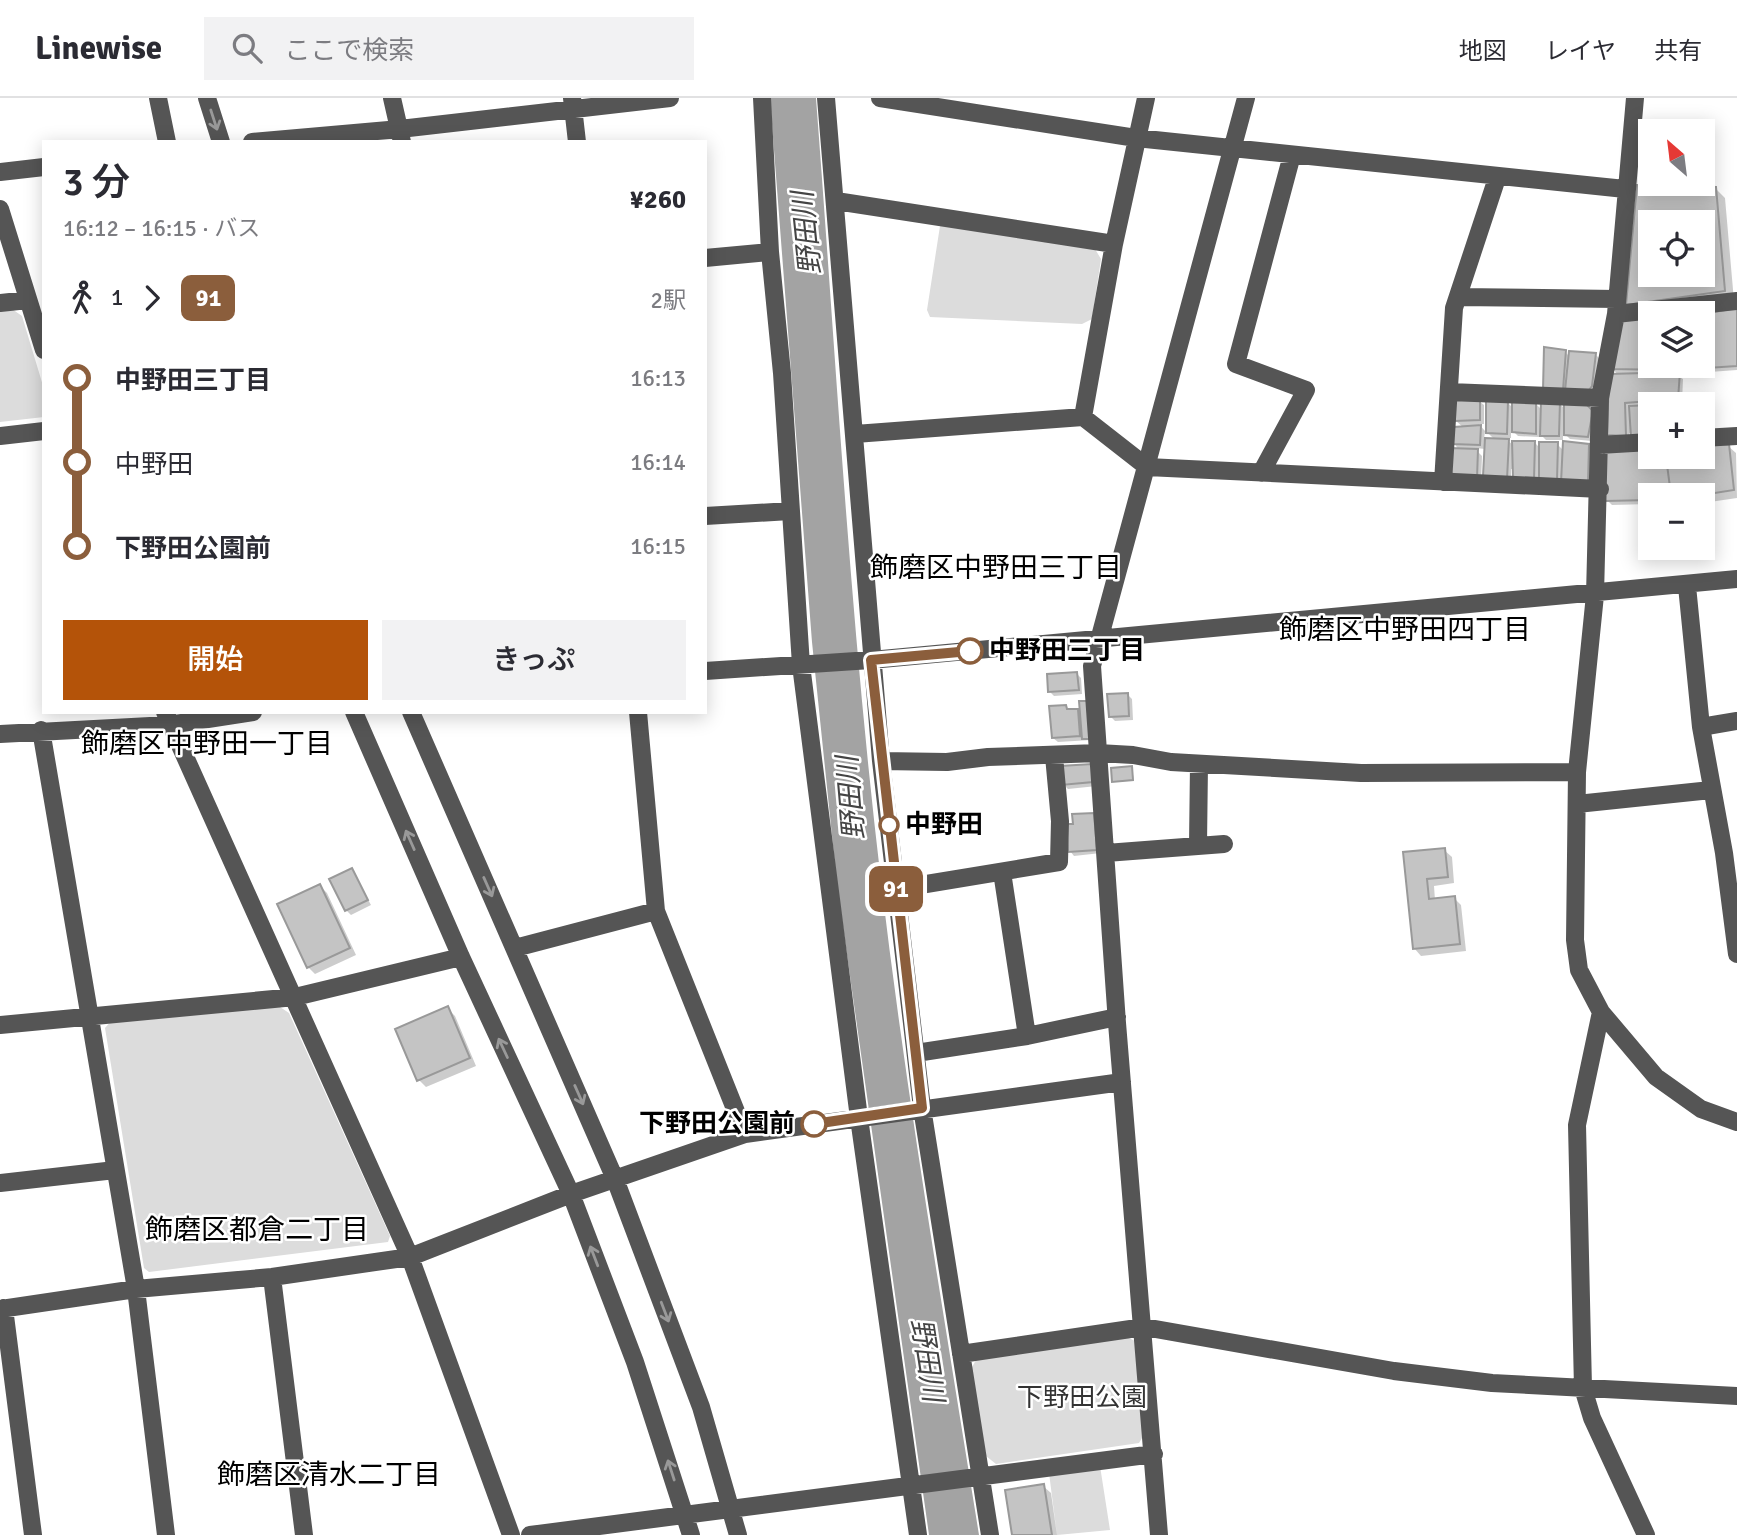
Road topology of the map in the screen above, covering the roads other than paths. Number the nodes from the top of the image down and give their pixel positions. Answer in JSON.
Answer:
{"nodes":[{"id":1,"x":158,"y":98,"type":"edge"},
{"id":2,"x":206,"y":98,"type":"edge"},
{"id":3,"x":392,"y":98,"type":"edge"},
{"id":4,"x":670,"y":98,"type":"edge"},
{"id":5,"x":762,"y":98,"type":"edge"},
{"id":6,"x":826,"y":98,"type":"edge"},
{"id":7,"x":880,"y":98,"type":"edge"},
{"id":8,"x":1146,"y":98,"type":"edge"},
{"id":9,"x":1247,"y":98,"type":"edge"},
{"id":10,"x":1635,"y":98,"type":"edge"},
{"id":11,"x":572,"y":103,"type":"edge"},
{"id":12,"x":401,"y":136,"type":"edge"},
{"id":13,"x":1136,"y":138,"type":"junction"},
{"id":14,"x":167,"y":140,"type":"edge"},
{"id":15,"x":220,"y":140,"type":"edge"},
{"id":16,"x":302,"y":140,"type":"edge"},
{"id":17,"x":577,"y":140,"type":"edge"},
{"id":18,"x":1231,"y":148,"type":"junction"},
{"id":19,"x":1292,"y":155,"type":"junction"},
{"id":20,"x":42,"y":167,"type":"edge"},
{"id":21,"x":0,"y":173,"type":"edge"},
{"id":22,"x":1497,"y":178,"type":"junction"},
{"id":23,"x":1625,"y":189,"type":"junction"},
{"id":24,"x":836,"y":201,"type":"junction"},
{"id":25,"x":0,"y":209,"type":"edge"},
{"id":26,"x":1114,"y":244,"type":"junction"},
{"id":27,"x":770,"y":253,"type":"junction"},
{"id":28,"x":707,"y":258,"type":"edge"},
{"id":29,"x":1458,"y":297,"type":"junction"},
{"id":30,"x":29,"y":300,"type":"junction"},
{"id":31,"x":1737,"y":300,"type":"edge"},
{"id":32,"x":0,"y":303,"type":"edge"},
{"id":33,"x":1616,"y":307,"type":"junction"},
{"id":34,"x":42,"y":342,"type":"edge"},
{"id":35,"x":1449,"y":392,"type":"junction"},
{"id":36,"x":1600,"y":398,"type":"junction"},
{"id":37,"x":1083,"y":417,"type":"junction"},
{"id":38,"x":42,"y":431,"type":"edge"},
{"id":39,"x":855,"y":434,"type":"junction"},
{"id":40,"x":0,"y":436,"type":"edge"},
{"id":41,"x":1737,"y":436,"type":"edge"},
{"id":42,"x":1715,"y":438,"type":"edge"},
{"id":43,"x":1638,"y":442,"type":"edge"},
{"id":44,"x":1599,"y":444,"type":"junction"},
{"id":45,"x":1147,"y":467,"type":"junction"},
{"id":46,"x":1261,"y":473,"type":"junction"},
{"id":47,"x":1443,"y":482,"type":"junction"},
{"id":48,"x":1600,"y":489,"type":"junction"},
{"id":49,"x":790,"y":510,"type":"junction"},
{"id":50,"x":707,"y":516,"type":"edge"},
{"id":51,"x":1737,"y":579,"type":"edge"},
{"id":52,"x":1687,"y":586,"type":"junction"},
{"id":53,"x":1595,"y":595,"type":"junction"},
{"id":54,"x":1101,"y":639,"type":"junction"},
{"id":55,"x":871,"y":660,"type":"junction"},
{"id":56,"x":801,"y":665,"type":"junction"},
{"id":57,"x":707,"y":671,"type":"edge"},
{"id":58,"x":228,"y":714,"type":"edge"},
{"id":59,"x":355,"y":714,"type":"edge"},
{"id":60,"x":412,"y":714,"type":"edge"},
{"id":61,"x":638,"y":714,"type":"edge"},
{"id":62,"x":167,"y":719,"type":"edge"},
{"id":63,"x":1737,"y":721,"type":"edge"},
{"id":64,"x":1701,"y":727,"type":"junction"},
{"id":65,"x":41,"y":730,"type":"junction"},
{"id":66,"x":0,"y":734,"type":"edge"},
{"id":67,"x":1098,"y":753,"type":"junction"},
{"id":68,"x":1054,"y":756,"type":"junction"},
{"id":69,"x":881,"y":761,"type":"junction"},
{"id":70,"x":1199,"y":764,"type":"junction"},
{"id":71,"x":1577,"y":772,"type":"junction"},
{"id":72,"x":1710,"y":790,"type":"junction"},
{"id":73,"x":1577,"y":804,"type":"junction"},
{"id":74,"x":1224,"y":844,"type":"dead end"},
{"id":75,"x":1198,"y":845,"type":"junction"},
{"id":76,"x":1730,"y":852,"type":"edge"},
{"id":77,"x":1106,"y":853,"type":"junction"},
{"id":78,"x":1002,"y":872,"type":"junction"},
{"id":79,"x":896,"y":889,"type":"junction"},
{"id":80,"x":656,"y":911,"type":"junction"},
{"id":81,"x":515,"y":948,"type":"junction"},
{"id":82,"x":1737,"y":954,"type":"edge"},
{"id":83,"x":461,"y":957,"type":"junction"},
{"id":84,"x":295,"y":997,"type":"junction"},
{"id":85,"x":1601,"y":1012,"type":"junction"},
{"id":86,"x":90,"y":1015,"type":"junction"},
{"id":87,"x":1117,"y":1017,"type":"junction"},
{"id":88,"x":0,"y":1025,"type":"edge"},
{"id":89,"x":1027,"y":1036,"type":"junction"},
{"id":90,"x":916,"y":1053,"type":"junction"},
{"id":91,"x":1122,"y":1082,"type":"junction"},
{"id":92,"x":922,"y":1108,"type":"junction"},
{"id":93,"x":859,"y":1118,"type":"junction"},
{"id":94,"x":1737,"y":1122,"type":"edge"},
{"id":95,"x":745,"y":1134,"type":"junction"},
{"id":96,"x":115,"y":1170,"type":"junction"},
{"id":97,"x":615,"y":1179,"type":"junction"},
{"id":98,"x":0,"y":1183,"type":"edge"},
{"id":99,"x":571,"y":1194,"type":"junction"},
{"id":100,"x":410,"y":1257,"type":"junction"},
{"id":101,"x":272,"y":1277,"type":"junction"},
{"id":102,"x":136,"y":1289,"type":"junction"},
{"id":103,"x":2,"y":1308,"type":"edge"},
{"id":104,"x":1144,"y":1327,"type":"junction"},
{"id":105,"x":961,"y":1354,"type":"junction"},
{"id":106,"x":1583,"y":1388,"type":"junction"},
{"id":107,"x":1737,"y":1396,"type":"edge"},
{"id":108,"x":1154,"y":1454,"type":"junction"},
{"id":109,"x":982,"y":1476,"type":"junction"},
{"id":110,"x":911,"y":1483,"type":"junction"},
{"id":111,"x":731,"y":1509,"type":"junction"},
{"id":112,"x":687,"y":1516,"type":"junction"},
{"id":113,"x":33,"y":1535,"type":"edge"},
{"id":114,"x":166,"y":1535,"type":"edge"},
{"id":115,"x":304,"y":1535,"type":"edge"},
{"id":116,"x":511,"y":1535,"type":"edge"},
{"id":117,"x":530,"y":1535,"type":"edge"},
{"id":118,"x":691,"y":1535,"type":"edge"},
{"id":119,"x":738,"y":1535,"type":"edge"},
{"id":120,"x":918,"y":1535,"type":"edge"},
{"id":121,"x":990,"y":1535,"type":"edge"},
{"id":122,"x":1159,"y":1535,"type":"edge"},
{"id":123,"x":1646,"y":1535,"type":"edge"}],
"edges":[{"from":1,"to":14,"type":"street"},
{"from":2,"to":15,"type":"street","one_way":true},
{"from":3,"to":12,"type":"street"},
{"from":4,"to":11,"type":"street"},
{"from":5,"to":27,"type":"street"},
{"from":6,"to":24,"type":"street"},
{"from":7,"to":13,"type":"street"},
{"from":8,"to":13,"type":"street"},
{"from":9,"to":18,"type":"street"},
{"from":10,"to":23,"type":"street"},
{"from":11,"to":12,"type":"street"},
{"from":11,"to":17,"type":"street"},
{"from":12,"to":16,"type":"street"},
{"from":13,"to":18,"type":"street"},
{"from":13,"to":26,"type":"street"},
{"from":18,"to":19,"type":"street"},
{"from":18,"to":45,"type":"street"},
{"from":19,"to":22,"type":"street"},
{"from":19,"to":46,"type":"street"},
{"from":20,"to":21,"type":"street"},
{"from":22,"to":23,"type":"street"},
{"from":22,"to":29,"type":"street"},
{"from":23,"to":33,"type":"street"},
{"from":24,"to":26,"type":"street"},
{"from":24,"to":39,"type":"street"},
{"from":25,"to":30,"type":"street"},
{"from":26,"to":37,"type":"street"},
{"from":27,"to":28,"type":"street"},
{"from":27,"to":49,"type":"street"},
{"from":29,"to":33,"type":"street"},
{"from":29,"to":35,"type":"street"},
{"from":30,"to":32,"type":"street"},
{"from":30,"to":34,"type":"street"},
{"from":31,"to":33,"type":"street"},
{"from":33,"to":36,"type":"street"},
{"from":35,"to":36,"type":"street"},
{"from":35,"to":47,"type":"street"},
{"from":36,"to":44,"type":"street"},
{"from":37,"to":39,"type":"street"},
{"from":37,"to":45,"type":"street"},
{"from":38,"to":40,"type":"street"},
{"from":39,"to":55,"type":"street"},
{"from":41,"to":42,"type":"street"},
{"from":43,"to":44,"type":"street"},
{"from":44,"to":48,"type":"street"},
{"from":45,"to":46,"type":"street"},
{"from":45,"to":54,"type":"street"},
{"from":46,"to":47,"type":"street"},
{"from":47,"to":48,"type":"street"},
{"from":48,"to":53,"type":"street"},
{"from":49,"to":50,"type":"street"},
{"from":49,"to":56,"type":"street"},
{"from":51,"to":52,"type":"street"},
{"from":52,"to":53,"type":"street"},
{"from":52,"to":64,"type":"street"},
{"from":53,"to":54,"type":"street"},
{"from":53,"to":71,"type":"street"},
{"from":54,"to":55,"type":"street"},
{"from":54,"to":67,"type":"street"},
{"from":55,"to":56,"type":"street"},
{"from":55,"to":69,"type":"street"},
{"from":56,"to":57,"type":"street"},
{"from":56,"to":93,"type":"street"},
{"from":58,"to":62,"type":"street"},
{"from":83,"to":59,"type":"street","one_way":true},
{"from":60,"to":81,"type":"street","one_way":true},
{"from":61,"to":80,"type":"street"},
{"from":62,"to":65,"type":"street"},
{"from":62,"to":84,"type":"street"},
{"from":63,"to":64,"type":"street"},
{"from":64,"to":72,"type":"street"},
{"from":65,"to":66,"type":"street"},
{"from":65,"to":86,"type":"street"},
{"from":67,"to":68,"type":"street"},
{"from":67,"to":70,"type":"street"},
{"from":67,"to":77,"type":"street"},
{"from":68,"to":69,"type":"street"},
{"from":68,"to":78,"type":"street"},
{"from":69,"to":79,"type":"street"},
{"from":70,"to":71,"type":"street"},
{"from":70,"to":75,"type":"street"},
{"from":71,"to":73,"type":"street"},
{"from":72,"to":73,"type":"street"},
{"from":72,"to":76,"type":"street"},
{"from":73,"to":85,"type":"street"},
{"from":74,"to":75,"type":"street"},
{"from":75,"to":77,"type":"street"},
{"from":76,"to":82,"type":"street"},
{"from":77,"to":87,"type":"street"},
{"from":78,"to":79,"type":"street"},
{"from":78,"to":89,"type":"street"},
{"from":79,"to":90,"type":"street"},
{"from":80,"to":81,"type":"street"},
{"from":80,"to":95,"type":"street"},
{"from":81,"to":97,"type":"street","one_way":true},
{"from":83,"to":84,"type":"street"},
{"from":99,"to":83,"type":"street","one_way":true},
{"from":84,"to":86,"type":"street"},
{"from":84,"to":100,"type":"street"},
{"from":85,"to":94,"type":"street"},
{"from":85,"to":106,"type":"street"},
{"from":86,"to":88,"type":"street"},
{"from":86,"to":96,"type":"street"},
{"from":87,"to":89,"type":"street"},
{"from":87,"to":91,"type":"street"},
{"from":89,"to":90,"type":"street"},
{"from":90,"to":92,"type":"street"},
{"from":91,"to":92,"type":"street"},
{"from":91,"to":104,"type":"street"},
{"from":92,"to":93,"type":"street"},
{"from":92,"to":105,"type":"street"},
{"from":93,"to":95,"type":"street"},
{"from":93,"to":110,"type":"street"},
{"from":95,"to":97,"type":"street"},
{"from":96,"to":98,"type":"street"},
{"from":96,"to":102,"type":"street"},
{"from":97,"to":99,"type":"street"},
{"from":97,"to":111,"type":"street","one_way":true},
{"from":99,"to":100,"type":"street"},
{"from":112,"to":99,"type":"street","one_way":true},
{"from":100,"to":101,"type":"street"},
{"from":100,"to":116,"type":"street"},
{"from":101,"to":102,"type":"street"},
{"from":101,"to":115,"type":"street"},
{"from":102,"to":103,"type":"street"},
{"from":102,"to":114,"type":"street"},
{"from":103,"to":113,"type":"street"},
{"from":104,"to":105,"type":"street"},
{"from":104,"to":106,"type":"street"},
{"from":104,"to":108,"type":"street"},
{"from":105,"to":109,"type":"street"},
{"from":106,"to":107,"type":"street"},
{"from":106,"to":123,"type":"street"},
{"from":108,"to":109,"type":"street"},
{"from":108,"to":122,"type":"street"},
{"from":109,"to":110,"type":"street"},
{"from":109,"to":121,"type":"street"},
{"from":110,"to":111,"type":"street"},
{"from":110,"to":120,"type":"street"},
{"from":111,"to":112,"type":"street"},
{"from":111,"to":119,"type":"street"},
{"from":112,"to":117,"type":"street"},
{"from":112,"to":118,"type":"street"}]}
